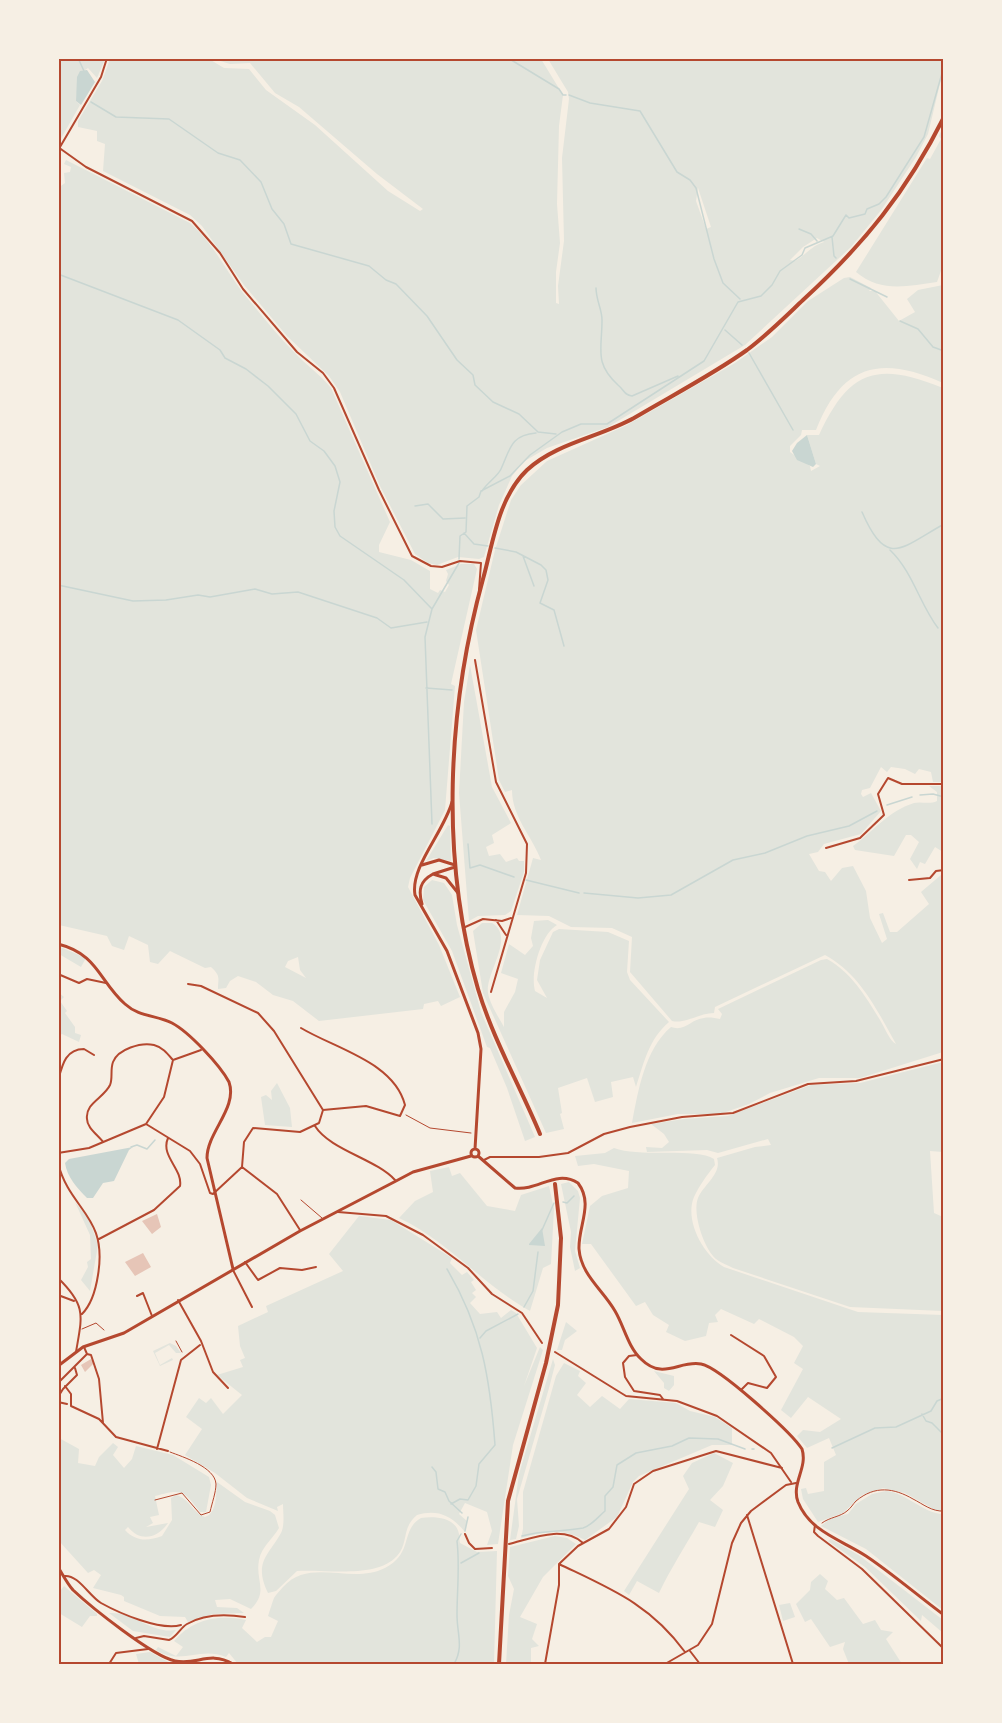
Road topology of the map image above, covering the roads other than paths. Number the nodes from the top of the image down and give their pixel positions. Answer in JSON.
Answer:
{"nodes":[{"id":1,"x":107,"y":58,"type":"edge"},
{"id":2,"x":944,"y":117,"type":"edge"},
{"id":3,"x":59,"y":147,"type":"edge"},
{"id":4,"x":489,"y":556,"type":"junction"},
{"id":5,"x":481,"y":563,"type":"junction"},
{"id":6,"x":480,"y":591,"type":"junction"},
{"id":7,"x":475,"y":660,"type":"dead end"},
{"id":8,"x":944,"y":784,"type":"edge"},
{"id":9,"x":453,"y":795,"type":"junction"},
{"id":10,"x":826,"y":848,"type":"dead end"},
{"id":11,"x":420,"y":866,"type":"junction"},
{"id":12,"x":457,"y":866,"type":"junction"},
{"id":13,"x":944,"y":870,"type":"edge"},
{"id":14,"x":433,"y":874,"type":"junction"},
{"id":15,"x":909,"y":880,"type":"dead end"},
{"id":16,"x":459,"y":894,"type":"junction"},
{"id":17,"x":424,"y":909,"type":"junction"},
{"id":18,"x":511,"y":918,"type":"junction"},
{"id":19,"x":496,"y":920,"type":"junction"},
{"id":20,"x":464,"y":928,"type":"junction"},
{"id":21,"x":506,"y":937,"type":"junction"},
{"id":22,"x":58,"y":944,"type":"edge"},
{"id":23,"x":58,"y":974,"type":"edge"},
{"id":24,"x":108,"y":984,"type":"junction"},
{"id":25,"x":188,"y":984,"type":"dead end"},
{"id":26,"x":491,"y":992,"type":"dead end"},
{"id":27,"x":301,"y":1028,"type":"dead end"},
{"id":28,"x":201,"y":1050,"type":"junction"},
{"id":29,"x":94,"y":1055,"type":"dead end"},
{"id":30,"x":944,"y":1059,"type":"edge"},
{"id":31,"x":173,"y":1060,"type":"junction"},
{"id":32,"x":58,"y":1081,"type":"edge"},
{"id":33,"x":323,"y":1110,"type":"junction"},
{"id":34,"x":146,"y":1124,"type":"junction"},
{"id":35,"x":315,"y":1126,"type":"junction"},
{"id":36,"x":540,"y":1134,"type":"dead end"},
{"id":37,"x":168,"y":1138,"type":"junction"},
{"id":38,"x":103,"y":1142,"type":"junction"},
{"id":39,"x":475,"y":1149,"type":"junction"},
{"id":40,"x":58,"y":1153,"type":"edge"},
{"id":41,"x":471,"y":1156,"type":"junction"},
{"id":42,"x":478,"y":1156,"type":"junction"},
{"id":43,"x":484,"y":1160,"type":"junction"},
{"id":44,"x":58,"y":1163,"type":"edge"},
{"id":45,"x":242,"y":1167,"type":"junction"},
{"id":46,"x":396,"y":1181,"type":"junction"},
{"id":47,"x":555,"y":1184,"type":"dead end"},
{"id":48,"x":213,"y":1194,"type":"junction"},
{"id":49,"x":301,"y":1200,"type":"dead end"},
{"id":50,"x":338,"y":1212,"type":"junction"},
{"id":51,"x":322,"y":1219,"type":"junction"},
{"id":52,"x":300,"y":1231,"type":"junction"},
{"id":53,"x":99,"y":1239,"type":"junction"},
{"id":54,"x":245,"y":1262,"type":"junction"},
{"id":55,"x":316,"y":1267,"type":"dead end"},
{"id":56,"x":233,"y":1269,"type":"junction"},
{"id":57,"x":58,"y":1278,"type":"edge"},
{"id":58,"x":58,"y":1295,"type":"edge"},
{"id":59,"x":137,"y":1296,"type":"dead end"},
{"id":60,"x":178,"y":1300,"type":"junction"},
{"id":61,"x":74,"y":1301,"type":"junction"},
{"id":62,"x":252,"y":1307,"type":"dead end"},
{"id":63,"x":82,"y":1314,"type":"junction"},
{"id":64,"x":152,"y":1316,"type":"junction"},
{"id":65,"x":80,"y":1329,"type":"junction"},
{"id":66,"x":104,"y":1330,"type":"dead end"},
{"id":67,"x":731,"y":1335,"type":"dead end"},
{"id":68,"x":542,"y":1343,"type":"dead end"},
{"id":69,"x":200,"y":1345,"type":"junction"},
{"id":70,"x":83,"y":1347,"type":"junction"},
{"id":71,"x":76,"y":1352,"type":"junction"},
{"id":72,"x":555,"y":1352,"type":"dead end"},
{"id":73,"x":87,"y":1354,"type":"junction"},
{"id":74,"x":637,"y":1355,"type":"junction"},
{"id":75,"x":58,"y":1366,"type":"edge"},
{"id":76,"x":75,"y":1368,"type":"junction"},
{"id":77,"x":58,"y":1383,"type":"edge"},
{"id":78,"x":65,"y":1386,"type":"junction"},
{"id":79,"x":228,"y":1388,"type":"dead end"},
{"id":80,"x":741,"y":1391,"type":"junction"},
{"id":81,"x":58,"y":1397,"type":"edge"},
{"id":82,"x":663,"y":1400,"type":"junction"},
{"id":83,"x":58,"y":1402,"type":"edge"},
{"id":84,"x":67,"y":1404,"type":"dead end"},
{"id":85,"x":103,"y":1423,"type":"junction"},
{"id":86,"x":157,"y":1449,"type":"junction"},
{"id":87,"x":168,"y":1451,"type":"joint"},
{"id":88,"x":782,"y":1468,"type":"junction"},
{"id":89,"x":797,"y":1481,"type":"junction"},
{"id":90,"x":791,"y":1482,"type":"junction"},
{"id":91,"x":155,"y":1500,"type":"dead end"},
{"id":92,"x":747,"y":1515,"type":"junction"},
{"id":93,"x":817,"y":1524,"type":"junction"},
{"id":94,"x":465,"y":1534,"type":"dead end"},
{"id":95,"x":583,"y":1543,"type":"junction"},
{"id":96,"x":509,"y":1544,"type":"dead end"},
{"id":97,"x":492,"y":1548,"type":"dead end"},
{"id":98,"x":559,"y":1564,"type":"junction"},
{"id":99,"x":58,"y":1567,"type":"edge"},
{"id":100,"x":64,"y":1576,"type":"junction"},
{"id":101,"x":944,"y":1616,"type":"edge"},
{"id":102,"x":245,"y":1617,"type":"dead end"},
{"id":103,"x":181,"y":1625,"type":"dead end"},
{"id":104,"x":136,"y":1638,"type":"junction"},
{"id":105,"x":150,"y":1648,"type":"junction"},
{"id":106,"x":944,"y":1649,"type":"edge"},
{"id":107,"x":690,"y":1651,"type":"junction"},
{"id":108,"x":686,"y":1653,"type":"junction"},
{"id":109,"x":110,"y":1665,"type":"edge"},
{"id":110,"x":232,"y":1665,"type":"edge"},
{"id":111,"x":499,"y":1665,"type":"edge"},
{"id":112,"x":545,"y":1665,"type":"edge"},
{"id":113,"x":665,"y":1665,"type":"edge"},
{"id":114,"x":700,"y":1665,"type":"edge"},
{"id":115,"x":793,"y":1665,"type":"edge"}],
"edges":[{"from":1,"to":3,"type":"street"},
{"from":2,"to":4,"type":"main road"},
{"from":3,"to":5,"type":"street"},
{"from":4,"to":5,"type":"street"},
{"from":4,"to":6,"type":"main road"},
{"from":5,"to":6,"type":"street"},
{"from":6,"to":9,"type":"main road"},
{"from":7,"to":18,"type":"street"},
{"from":8,"to":10,"type":"street"},
{"from":9,"to":11,"type":"main road"},
{"from":9,"to":12,"type":"main road"},
{"from":11,"to":12,"type":"main road"},
{"from":11,"to":17,"type":"main road"},
{"from":12,"to":14,"type":"main road"},
{"from":12,"to":16,"type":"main road"},
{"from":13,"to":15,"type":"street"},
{"from":14,"to":16,"type":"main road"},
{"from":14,"to":17,"type":"main road"},
{"from":16,"to":20,"type":"main road"},
{"from":17,"to":39,"type":"main road"},
{"from":18,"to":19,"type":"street"},
{"from":18,"to":21,"type":"street"},
{"from":19,"to":20,"type":"street"},
{"from":19,"to":21,"type":"street"},
{"from":20,"to":36,"type":"main road"},
{"from":21,"to":26,"type":"street"},
{"from":22,"to":24,"type":"main road"},
{"from":23,"to":24,"type":"street"},
{"from":24,"to":28,"type":"main road"},
{"from":25,"to":33,"type":"street"},
{"from":27,"to":33,"type":"street"},
{"from":28,"to":31,"type":"street"},
{"from":28,"to":48,"type":"main road"},
{"from":29,"to":32,"type":"street"},
{"from":30,"to":43,"type":"street"},
{"from":31,"to":34,"type":"street"},
{"from":31,"to":38,"type":"street"},
{"from":33,"to":35,"type":"street"},
{"from":34,"to":37,"type":"street"},
{"from":34,"to":38,"type":"street"},
{"from":35,"to":45,"type":"street"},
{"from":35,"to":46,"type":"street"},
{"from":37,"to":48,"type":"street"},
{"from":37,"to":53,"type":"street"},
{"from":38,"to":40,"type":"street"},
{"from":39,"to":41,"type":"main road"},
{"from":39,"to":42,"type":"main road"},
{"from":41,"to":42,"type":"main road"},
{"from":41,"to":46,"type":"main road"},
{"from":42,"to":43,"type":"main road"},
{"from":43,"to":74,"type":"main road"},
{"from":44,"to":53,"type":"street"},
{"from":45,"to":48,"type":"street"},
{"from":45,"to":52,"type":"street"},
{"from":46,"to":50,"type":"main road"},
{"from":47,"to":111,"type":"main road"},
{"from":48,"to":56,"type":"main road"},
{"from":49,"to":51,"type":"lane"},
{"from":50,"to":51,"type":"main road"},
{"from":50,"to":68,"type":"street"},
{"from":51,"to":52,"type":"main road"},
{"from":52,"to":54,"type":"main road"},
{"from":53,"to":63,"type":"street"},
{"from":54,"to":55,"type":"street"},
{"from":54,"to":56,"type":"main road"},
{"from":56,"to":60,"type":"main road"},
{"from":56,"to":62,"type":"street"},
{"from":57,"to":61,"type":"street"},
{"from":58,"to":61,"type":"street"},
{"from":59,"to":64,"type":"street"},
{"from":60,"to":64,"type":"main road"},
{"from":60,"to":69,"type":"street"},
{"from":61,"to":63,"type":"street"},
{"from":63,"to":65,"type":"street"},
{"from":64,"to":70,"type":"main road"},
{"from":65,"to":66,"type":"lane"},
{"from":65,"to":71,"type":"street"},
{"from":67,"to":80,"type":"street"},
{"from":69,"to":79,"type":"street"},
{"from":69,"to":86,"type":"street"},
{"from":70,"to":71,"type":"main road"},
{"from":70,"to":73,"type":"street"},
{"from":71,"to":75,"type":"main road"},
{"from":72,"to":82,"type":"street"},
{"from":73,"to":76,"type":"street"},
{"from":73,"to":85,"type":"street"},
{"from":74,"to":80,"type":"main road"},
{"from":74,"to":82,"type":"street"},
{"from":76,"to":77,"type":"street"},
{"from":76,"to":78,"type":"street"},
{"from":78,"to":81,"type":"street"},
{"from":78,"to":85,"type":"street"},
{"from":80,"to":89,"type":"main road"},
{"from":82,"to":88,"type":"street"},
{"from":83,"to":84,"type":"street"},
{"from":85,"to":86,"type":"street"},
{"from":86,"to":87,"type":"street"},
{"from":87,"to":91,"type":"lane"},
{"from":88,"to":90,"type":"street"},
{"from":88,"to":95,"type":"street"},
{"from":89,"to":90,"type":"street"},
{"from":89,"to":93,"type":"main road"},
{"from":90,"to":92,"type":"street"},
{"from":92,"to":107,"type":"street"},
{"from":92,"to":115,"type":"street"},
{"from":93,"to":101,"type":"main road"},
{"from":93,"to":106,"type":"street"},
{"from":94,"to":97,"type":"street"},
{"from":95,"to":96,"type":"street"},
{"from":95,"to":98,"type":"street"},
{"from":98,"to":108,"type":"street"},
{"from":98,"to":112,"type":"street"},
{"from":99,"to":100,"type":"main road"},
{"from":100,"to":103,"type":"street"},
{"from":100,"to":104,"type":"main road"},
{"from":102,"to":104,"type":"street"},
{"from":104,"to":105,"type":"main road"},
{"from":105,"to":109,"type":"street"},
{"from":105,"to":110,"type":"main road"},
{"from":107,"to":108,"type":"street"},
{"from":107,"to":114,"type":"street"},
{"from":108,"to":113,"type":"street"}]}
